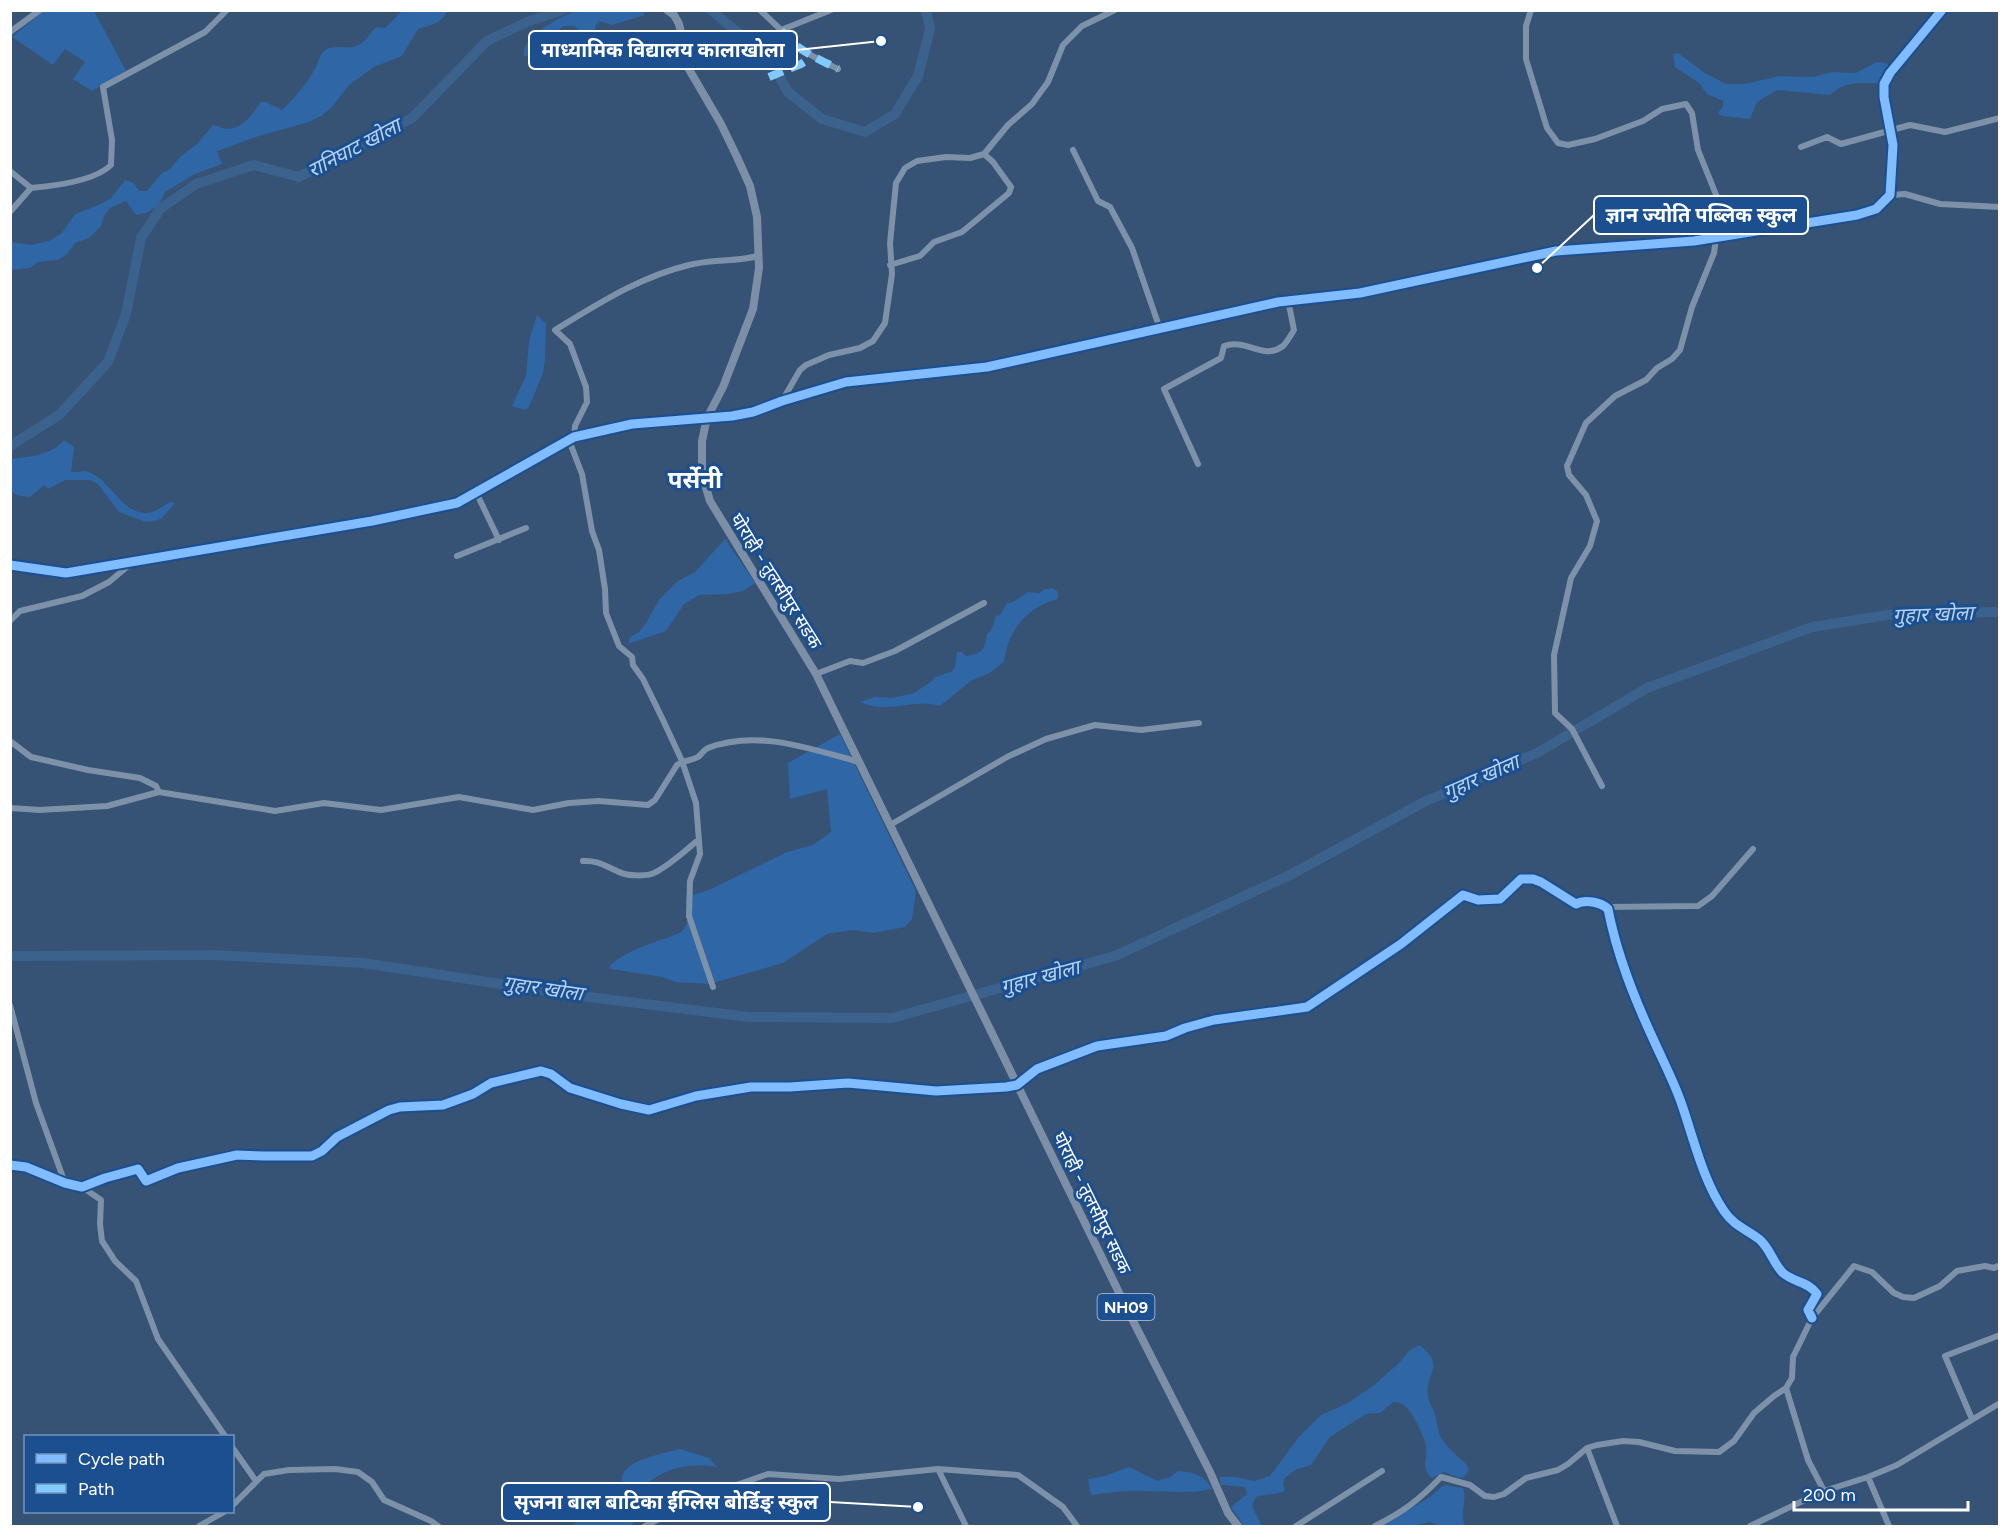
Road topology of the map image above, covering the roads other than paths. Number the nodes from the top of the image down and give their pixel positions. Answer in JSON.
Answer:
{"nodes":[{"id":1,"x":40,"y":10,"type":"edge"},
{"id":2,"x":227,"y":10,"type":"edge"},
{"id":3,"x":667,"y":10,"type":"edge"},
{"id":4,"x":760,"y":10,"type":"edge"},
{"id":5,"x":831,"y":10,"type":"edge"},
{"id":6,"x":1114,"y":10,"type":"edge"},
{"id":7,"x":1531,"y":10,"type":"edge"},
{"id":8,"x":1942,"y":10,"type":"edge"},
{"id":9,"x":781,"y":30,"type":"junction"},
{"id":10,"x":10,"y":32,"type":"edge"},
{"id":11,"x":838,"y":69,"type":"dead end"},
{"id":12,"x":2000,"y":118,"type":"edge"},
{"id":13,"x":1889,"y":130,"type":"junction"},
{"id":14,"x":1801,"y":147,"type":"dead end"},
{"id":15,"x":1073,"y":150,"type":"dead end"},
{"id":16,"x":984,"y":154,"type":"junction"},
{"id":17,"x":10,"y":171,"type":"edge"},
{"id":18,"x":31,"y":188,"type":"junction"},
{"id":19,"x":1890,"y":195,"type":"junction"},
{"id":20,"x":2000,"y":207,"type":"edge"},
{"id":21,"x":10,"y":212,"type":"edge"},
{"id":22,"x":1717,"y":236,"type":"junction"},
{"id":23,"x":758,"y":256,"type":"junction"},
{"id":24,"x":890,"y":265,"type":"junction"},
{"id":25,"x":1288,"y":300,"type":"junction"},
{"id":26,"x":1160,"y":329,"type":"junction"},
{"id":27,"x":782,"y":401,"type":"junction"},
{"id":28,"x":707,"y":418,"type":"junction"},
{"id":29,"x":574,"y":437,"type":"junction"},
{"id":30,"x":1198,"y":464,"type":"dead end"},
{"id":31,"x":476,"y":492,"type":"junction"},
{"id":32,"x":526,"y":528,"type":"dead end"},
{"id":33,"x":499,"y":540,"type":"junction"},
{"id":34,"x":457,"y":556,"type":"dead end"},
{"id":35,"x":135,"y":561,"type":"junction"},
{"id":36,"x":10,"y":565,"type":"edge"},
{"id":37,"x":984,"y":603,"type":"dead end"},
{"id":38,"x":10,"y":621,"type":"edge"},
{"id":39,"x":816,"y":674,"type":"junction"},
{"id":40,"x":1199,"y":723,"type":"dead end"},
{"id":41,"x":10,"y":741,"type":"edge"},
{"id":42,"x":682,"y":761,"type":"junction"},
{"id":43,"x":859,"y":762,"type":"junction"},
{"id":44,"x":1602,"y":786,"type":"dead end"},
{"id":45,"x":159,"y":792,"type":"junction"},
{"id":46,"x":10,"y":808,"type":"edge"},
{"id":47,"x":890,"y":825,"type":"junction"},
{"id":48,"x":698,"y":840,"type":"junction"},
{"id":49,"x":1753,"y":849,"type":"dead end"},
{"id":50,"x":583,"y":861,"type":"dead end"},
{"id":51,"x":1606,"y":907,"type":"junction"},
{"id":52,"x":713,"y":987,"type":"dead end"},
{"id":53,"x":10,"y":1005,"type":"edge"},
{"id":54,"x":1017,"y":1085,"type":"junction"},
{"id":55,"x":10,"y":1166,"type":"edge"},
{"id":56,"x":65,"y":1183,"type":"junction"},
{"id":57,"x":82,"y":1187,"type":"junction"},
{"id":58,"x":2000,"y":1265,"type":"edge"},
{"id":59,"x":1812,"y":1318,"type":"junction"},
{"id":60,"x":2000,"y":1335,"type":"edge"},
{"id":61,"x":1786,"y":1388,"type":"junction"},
{"id":62,"x":2000,"y":1403,"type":"edge"},
{"id":63,"x":1972,"y":1419,"type":"junction"},
{"id":64,"x":224,"y":1435,"type":"edge"},
{"id":65,"x":1587,"y":1448,"type":"junction"},
{"id":66,"x":234,"y":1450,"type":"edge"},
{"id":67,"x":938,"y":1468,"type":"junction"},
{"id":68,"x":1382,"y":1471,"type":"dead end"},
{"id":69,"x":1868,"y":1477,"type":"junction"},
{"id":70,"x":256,"y":1480,"type":"junction"},
{"id":71,"x":1824,"y":1491,"type":"junction"},
{"id":72,"x":234,"y":1505,"type":"edge"},
{"id":73,"x":222,"y":1513,"type":"edge"},
{"id":74,"x":199,"y":1527,"type":"edge"},
{"id":75,"x":438,"y":1527,"type":"edge"},
{"id":76,"x":645,"y":1527,"type":"edge"},
{"id":77,"x":966,"y":1527,"type":"edge"},
{"id":78,"x":1077,"y":1527,"type":"edge"},
{"id":79,"x":1238,"y":1527,"type":"edge"},
{"id":80,"x":1296,"y":1527,"type":"edge"},
{"id":81,"x":1375,"y":1527,"type":"edge"},
{"id":82,"x":1617,"y":1527,"type":"edge"},
{"id":83,"x":1750,"y":1527,"type":"edge"},
{"id":84,"x":1889,"y":1527,"type":"edge"}],
"edges":[{"from":1,"to":10,"type":"street"},
{"from":2,"to":18,"type":"street"},
{"from":3,"to":23,"type":"main road","name":"घोराही - तुलसीपुर सडक","number":"NH09"},
{"from":4,"to":9,"type":"street"},
{"from":5,"to":9,"type":"street"},
{"from":6,"to":16,"type":"street"},
{"from":7,"to":22,"type":"street"},
{"from":8,"to":13,"type":"street"},
{"from":9,"to":11,"type":"street"},
{"from":12,"to":13,"type":"street"},
{"from":13,"to":14,"type":"street"},
{"from":13,"to":19,"type":"street"},
{"from":15,"to":26,"type":"street"},
{"from":16,"to":24,"type":"street"},
{"from":16,"to":24,"type":"street"},
{"from":17,"to":18,"type":"street"},
{"from":18,"to":21,"type":"street"},
{"from":19,"to":20,"type":"street"},
{"from":19,"to":22,"type":"street"},
{"from":22,"to":25,"type":"street"},
{"from":22,"to":44,"type":"street"},
{"from":23,"to":28,"type":"main road","name":"घोराही - तुलसीपुर सडक","number":"NH09"},
{"from":23,"to":29,"type":"street"},
{"from":24,"to":27,"type":"street"},
{"from":25,"to":26,"type":"street"},
{"from":25,"to":30,"type":"street"},
{"from":26,"to":27,"type":"street"},
{"from":27,"to":28,"type":"street"},
{"from":28,"to":29,"type":"street"},
{"from":28,"to":39,"type":"main road","name":"घोराही - तुलसीपुर सडक","number":"NH09"},
{"from":29,"to":31,"type":"street"},
{"from":29,"to":42,"type":"street"},
{"from":31,"to":33,"type":"street"},
{"from":31,"to":35,"type":"street"},
{"from":32,"to":33,"type":"street"},
{"from":33,"to":34,"type":"street"},
{"from":35,"to":36,"type":"street"},
{"from":35,"to":38,"type":"street"},
{"from":37,"to":39,"type":"street"},
{"from":39,"to":43,"type":"main road","name":"घोराही - तुलसीपुर सडक","number":"NH09"},
{"from":40,"to":47,"type":"street"},
{"from":41,"to":45,"type":"street"},
{"from":42,"to":43,"type":"street"},
{"from":42,"to":45,"type":"street"},
{"from":42,"to":48,"type":"street"},
{"from":43,"to":47,"type":"main road","name":"घोराही - तुलसीपुर सडक","number":"NH09"},
{"from":45,"to":46,"type":"street"},
{"from":47,"to":54,"type":"main road","name":"घोराही - तुलसीपुर सडक","number":"NH09"},
{"from":48,"to":50,"type":"street"},
{"from":48,"to":52,"type":"street"},
{"from":49,"to":51,"type":"street"},
{"from":51,"to":54,"type":"street"},
{"from":51,"to":59,"type":"street"},
{"from":53,"to":56,"type":"street"},
{"from":54,"to":57,"type":"street"},
{"from":54,"to":79,"type":"main road","name":"घोराही - तुलसीपुर सडक","number":"NH09"},
{"from":55,"to":56,"type":"street"},
{"from":56,"to":57,"type":"street"},
{"from":57,"to":64,"type":"street"},
{"from":58,"to":59,"type":"street"},
{"from":59,"to":61,"type":"street"},
{"from":60,"to":63,"type":"street"},
{"from":61,"to":65,"type":"street"},
{"from":61,"to":71,"type":"street"},
{"from":62,"to":63,"type":"street"},
{"from":63,"to":69,"type":"street"},
{"from":65,"to":81,"type":"street"},
{"from":65,"to":82,"type":"street"},
{"from":66,"to":70,"type":"street"},
{"from":67,"to":76,"type":"street"},
{"from":67,"to":77,"type":"street"},
{"from":67,"to":78,"type":"street"},
{"from":68,"to":80,"type":"street"},
{"from":69,"to":71,"type":"street"},
{"from":69,"to":84,"type":"street"},
{"from":70,"to":72,"type":"street"},
{"from":70,"to":75,"type":"street"},
{"from":71,"to":83,"type":"street"},
{"from":73,"to":74,"type":"street"}]}
